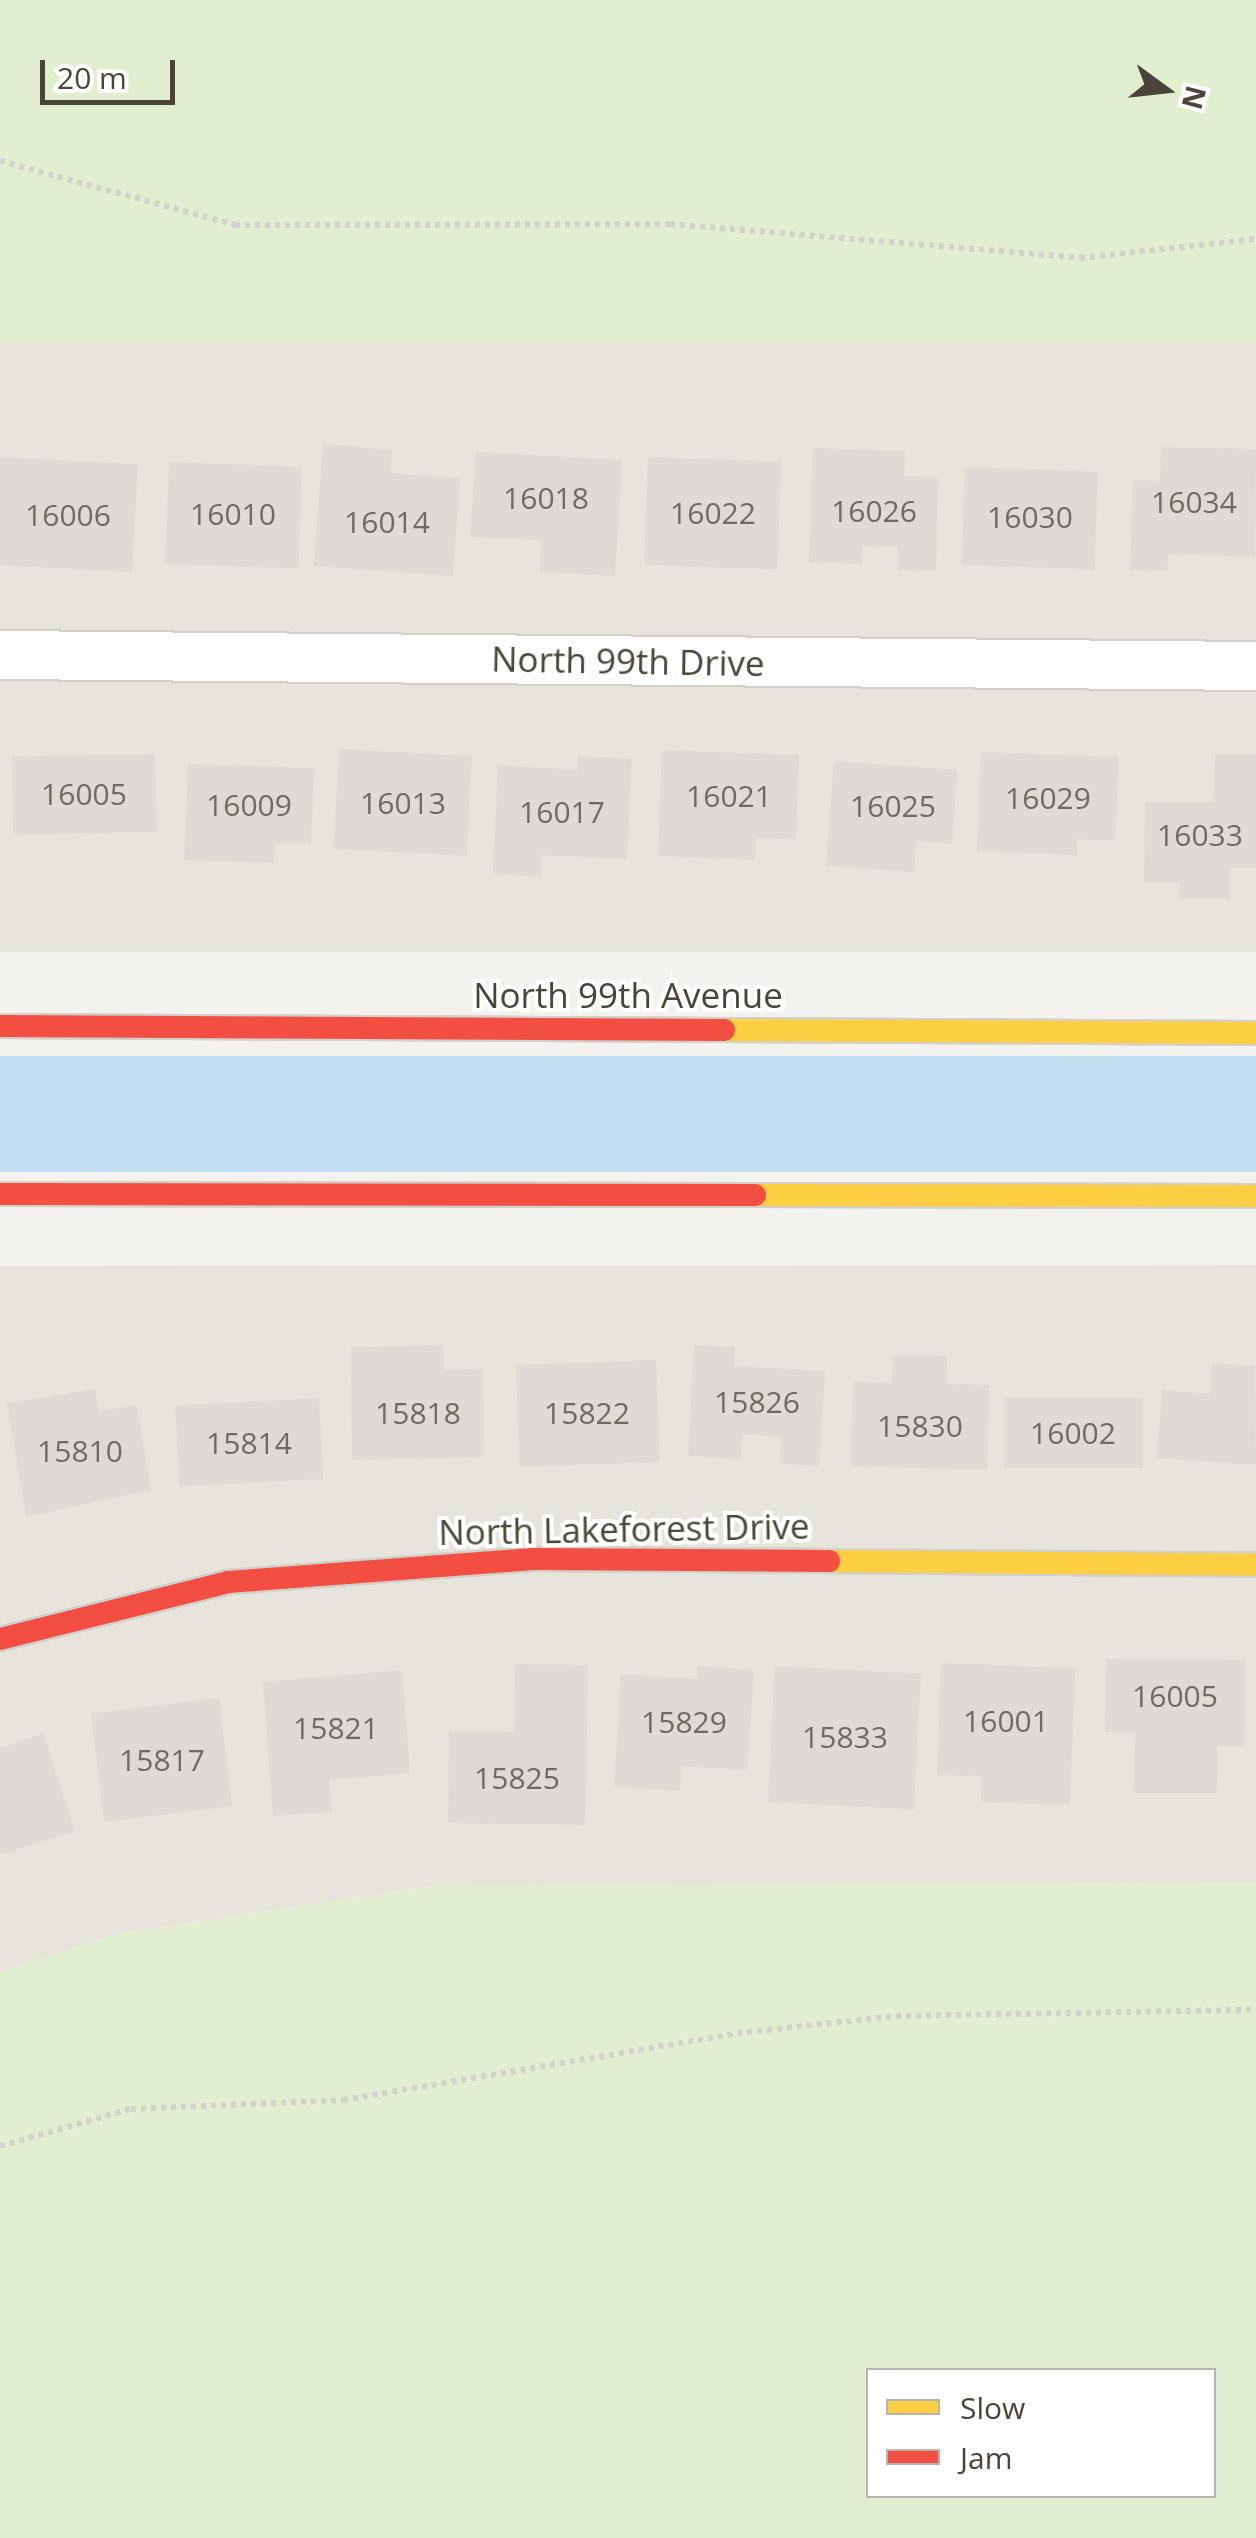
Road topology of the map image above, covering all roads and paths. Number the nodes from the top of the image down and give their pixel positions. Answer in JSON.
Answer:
{"nodes":[{"id":1,"x":0,"y":161,"type":"edge"},
{"id":2,"x":1256,"y":239,"type":"edge"},
{"id":3,"x":0,"y":656,"type":"edge"},
{"id":4,"x":1256,"y":666,"type":"edge"},
{"id":5,"x":0,"y":1026,"type":"edge"},
{"id":6,"x":1256,"y":1033,"type":"edge"},
{"id":7,"x":0,"y":1194,"type":"edge"},
{"id":8,"x":1256,"y":1196,"type":"edge"},
{"id":9,"x":1256,"y":1565,"type":"edge"},
{"id":10,"x":0,"y":1639,"type":"edge"},
{"id":11,"x":1256,"y":2010,"type":"edge"},
{"id":12,"x":0,"y":2146,"type":"edge"}],
"edges":[{"from":1,"to":2,"type":"path"},
{"from":3,"to":4,"type":"street","name":"North 99th Drive"},
{"from":5,"to":6,"type":"main road","name":"North 99th Avenue"},
{"from":7,"to":8,"type":"main road"},
{"from":9,"to":10,"type":"main road","name":"North Lakeforest Drive"},
{"from":11,"to":12,"type":"path"}]}
